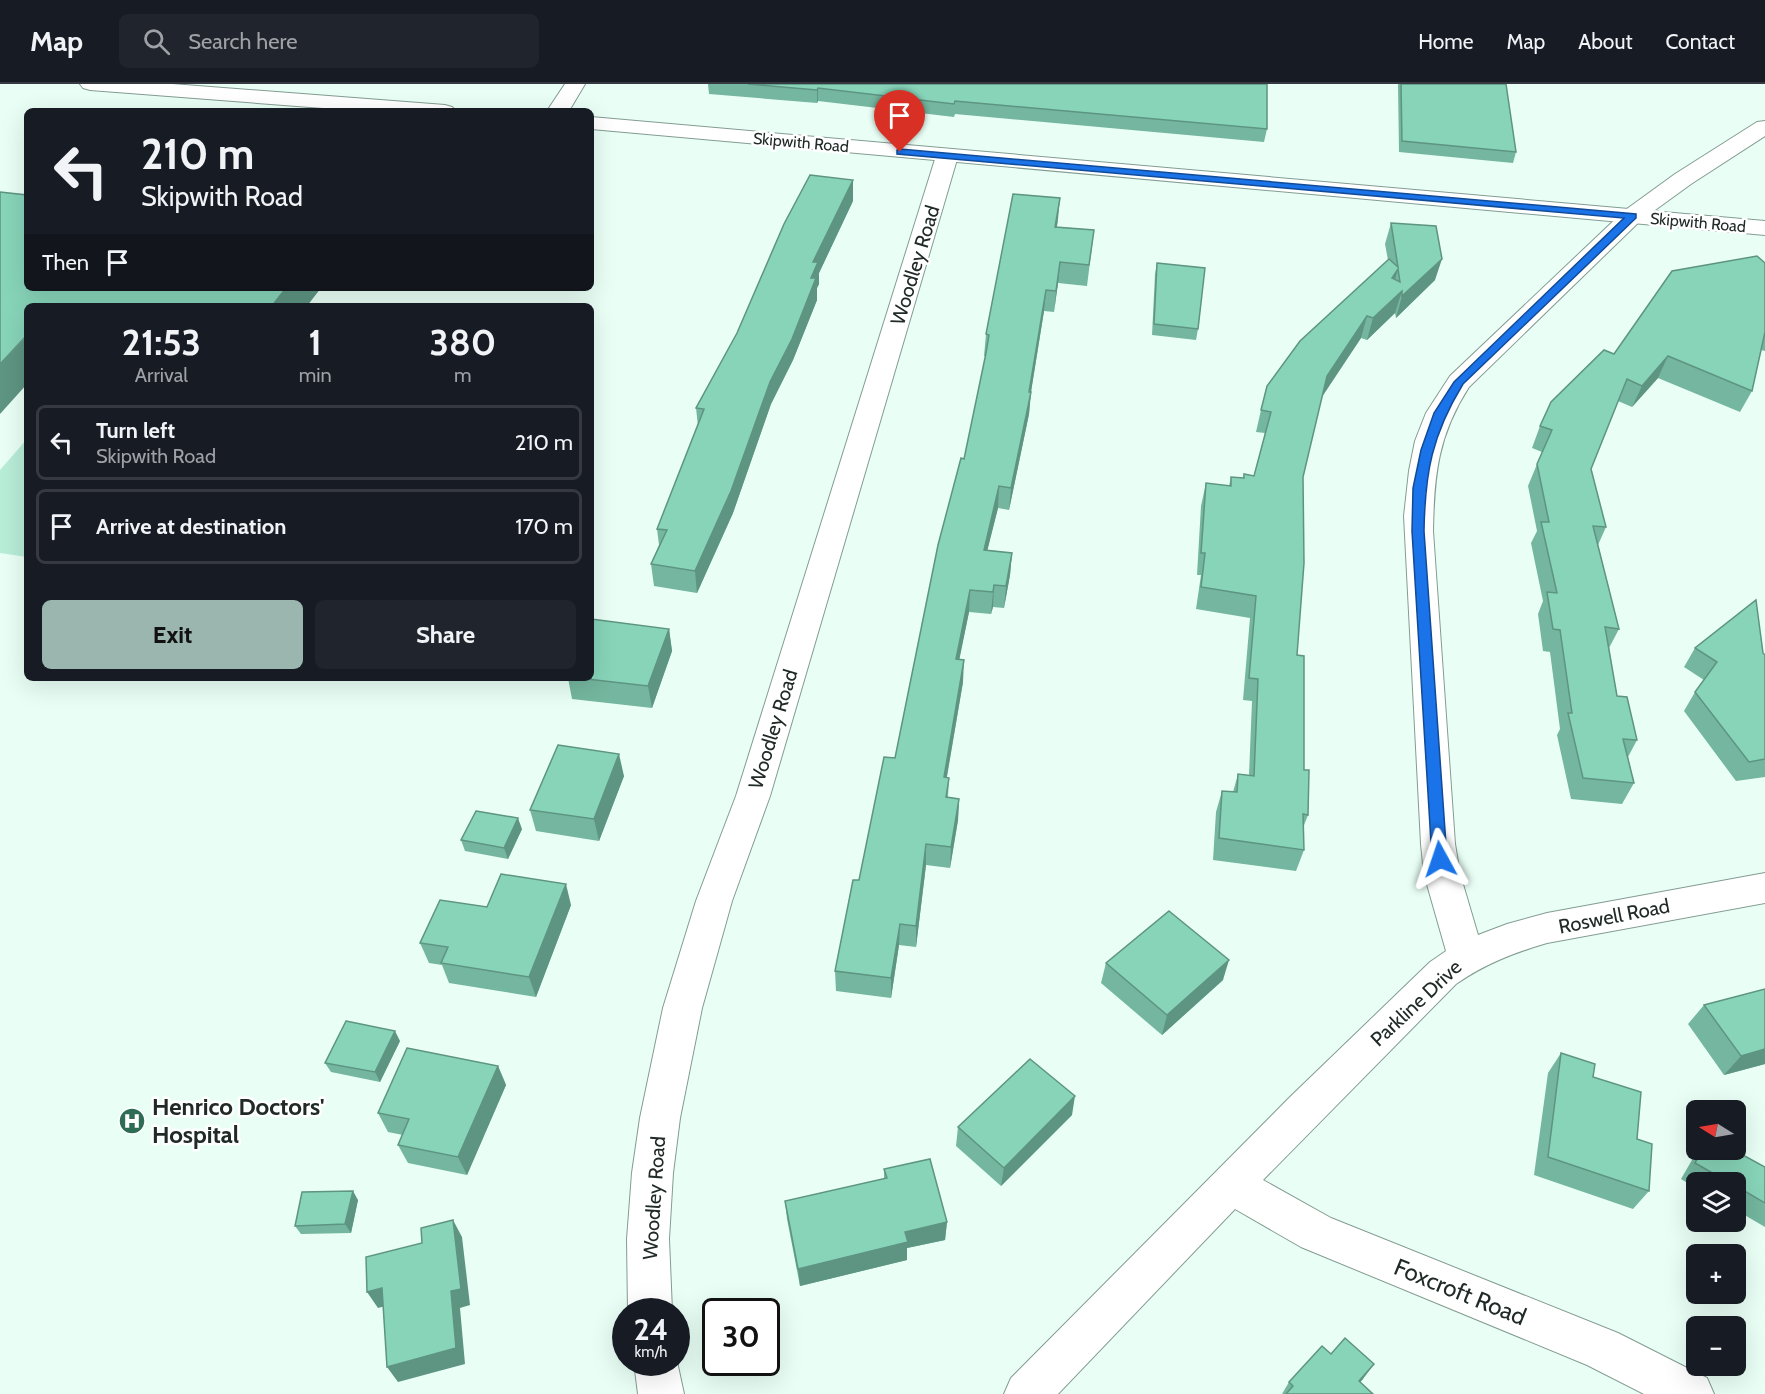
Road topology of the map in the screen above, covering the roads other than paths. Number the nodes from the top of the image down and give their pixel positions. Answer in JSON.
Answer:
{"nodes":[{"id":1,"x":90,"y":84,"type":"edge"},
{"id":2,"x":575,"y":84,"type":"edge"},
{"id":3,"x":406,"y":108,"type":"edge"},
{"id":4,"x":560,"y":108,"type":"edge"},
{"id":5,"x":594,"y":123,"type":"edge"},
{"id":6,"x":1765,"y":127,"type":"edge"},
{"id":7,"x":947,"y":156,"type":"junction"},
{"id":8,"x":1632,"y":216,"type":"junction"},
{"id":9,"x":1765,"y":228,"type":"edge"},
{"id":10,"x":1765,"y":888,"type":"edge"},
{"id":11,"x":1466,"y":957,"type":"junction"},
{"id":12,"x":1232,"y":1185,"type":"junction"},
{"id":13,"x":650,"y":1298,"type":"edge"},
{"id":14,"x":658,"y":1376,"type":"edge"},
{"id":15,"x":660,"y":1394,"type":"edge"},
{"id":16,"x":1027,"y":1394,"type":"edge"},
{"id":17,"x":1691,"y":1394,"type":"edge"}],
"edges":[{"from":1,"to":3,"type":"street"},
{"from":2,"to":4,"type":"street"},
{"from":5,"to":7,"type":"street","name":"Skipwith Road"},
{"from":6,"to":8,"type":"street","name":"Parkline Drive"},
{"from":7,"to":8,"type":"street","name":"Skipwith Road"},
{"from":7,"to":13,"type":"street","name":"Woodley Road"},
{"from":8,"to":9,"type":"street","name":"Skipwith Road"},
{"from":8,"to":11,"type":"street","name":"Parkline Drive"},
{"from":10,"to":11,"type":"street","name":"Roswell Road"},
{"from":11,"to":12,"type":"street","name":"Parkline Drive"},
{"from":12,"to":16,"type":"street","name":"Parkline Drive"},
{"from":12,"to":17,"type":"street","name":"Foxcroft Road"},
{"from":14,"to":15,"type":"street"}]}
